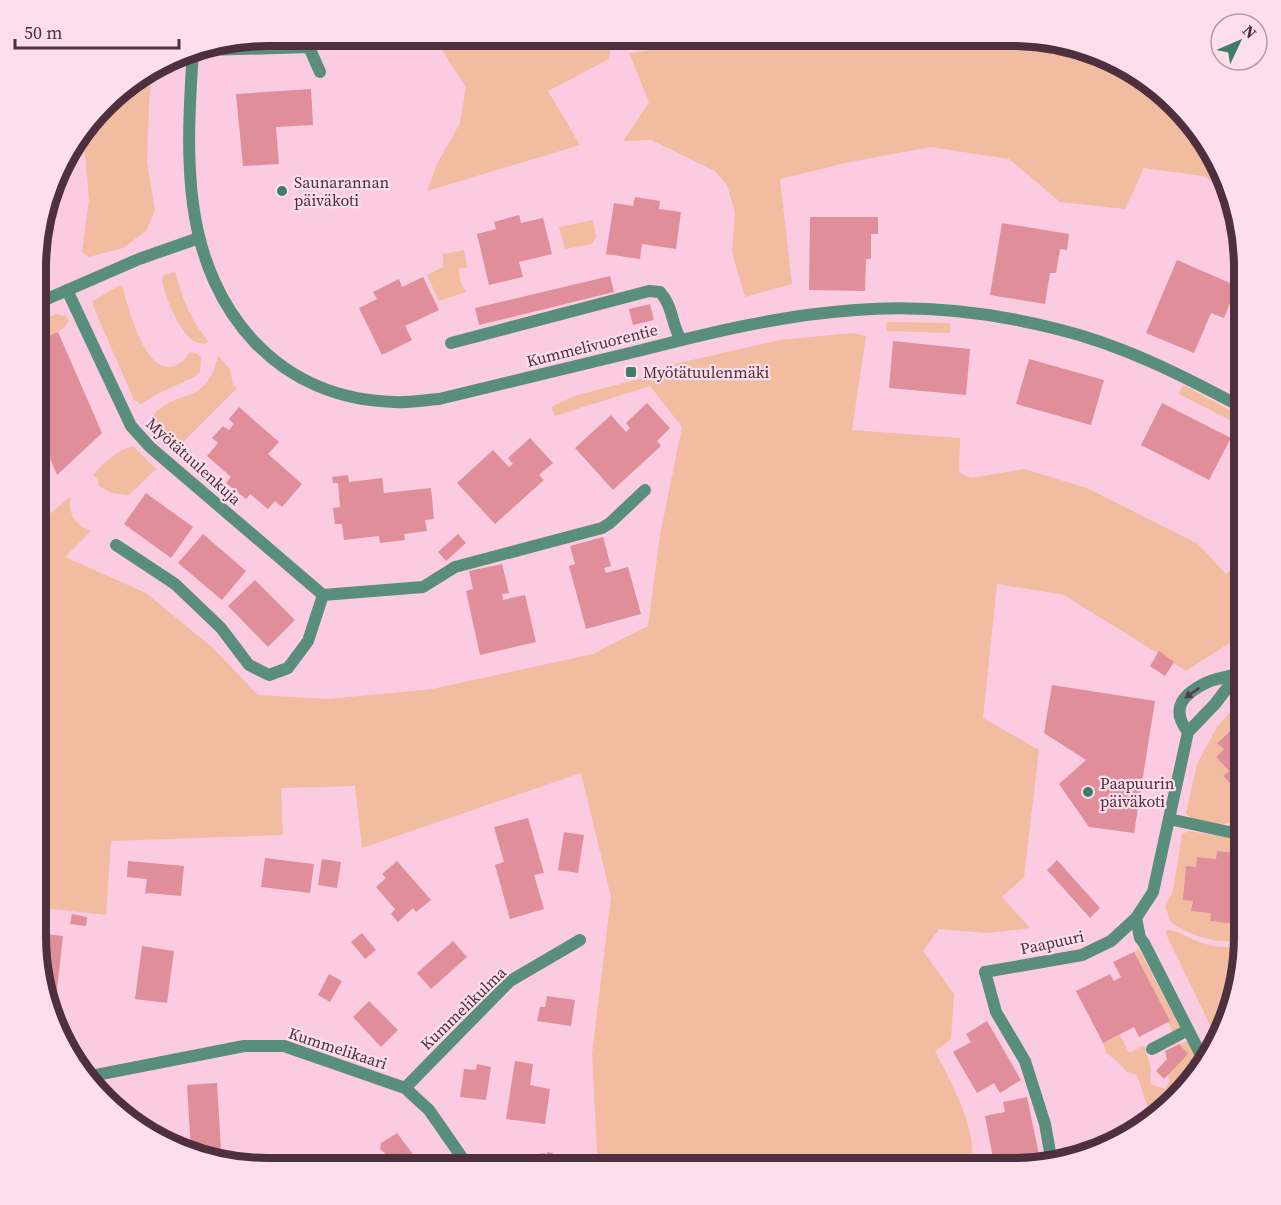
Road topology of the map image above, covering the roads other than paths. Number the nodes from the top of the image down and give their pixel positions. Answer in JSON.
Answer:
{"nodes":[{"id":1,"x":234,"y":49,"type":"edge"},
{"id":2,"x":192,"y":60,"type":"edge"},
{"id":3,"x":320,"y":72,"type":"dead end"},
{"id":4,"x":199,"y":238,"type":"junction"},
{"id":5,"x":67,"y":290,"type":"junction"},
{"id":6,"x":46,"y":299,"type":"edge"},
{"id":7,"x":681,"y":340,"type":"junction"},
{"id":8,"x":451,"y":343,"type":"dead end"},
{"id":9,"x":1234,"y":403,"type":"edge"},
{"id":10,"x":645,"y":490,"type":"dead end"},
{"id":11,"x":116,"y":545,"type":"dead end"},
{"id":12,"x":323,"y":595,"type":"junction"},
{"id":13,"x":1234,"y":675,"type":"edge"},
{"id":14,"x":1234,"y":681,"type":"edge"},
{"id":15,"x":1188,"y":732,"type":"junction"},
{"id":16,"x":1169,"y":819,"type":"junction"},
{"id":17,"x":1234,"y":831,"type":"edge"},
{"id":18,"x":1136,"y":918,"type":"junction"},
{"id":19,"x":580,"y":940,"type":"dead end"},
{"id":20,"x":1188,"y":1030,"type":"junction"},
{"id":21,"x":1152,"y":1049,"type":"dead end"},
{"id":22,"x":1201,"y":1054,"type":"edge"},
{"id":23,"x":95,"y":1075,"type":"edge"},
{"id":24,"x":405,"y":1088,"type":"junction"},
{"id":25,"x":1051,"y":1155,"type":"edge"},
{"id":26,"x":462,"y":1158,"type":"edge"}],
"edges":[{"from":1,"to":3,"type":"street"},
{"from":2,"to":4,"type":"street","name":"Kummelivuorentie"},
{"from":4,"to":5,"type":"street"},
{"from":4,"to":7,"type":"street","name":"Kummelivuorentie"},
{"from":5,"to":6,"type":"street"},
{"from":5,"to":12,"type":"street","name":"Myötätuulenkuja"},
{"from":7,"to":8,"type":"street"},
{"from":7,"to":9,"type":"street","name":"Kummelivuorentie"},
{"from":10,"to":12,"type":"street"},
{"from":11,"to":12,"type":"street"},
{"from":13,"to":15,"type":"street","name":"Paapuuri","one_way":true},
{"from":14,"to":15,"type":"street","name":"Paapuuri"},
{"from":15,"to":16,"type":"street","name":"Paapuuri"},
{"from":16,"to":17,"type":"street"},
{"from":16,"to":18,"type":"street","name":"Paapuuri"},
{"from":18,"to":20,"type":"street"},
{"from":18,"to":25,"type":"street","name":"Paapuuri"},
{"from":19,"to":24,"type":"street","name":"Kummelikulma"},
{"from":20,"to":21,"type":"street"},
{"from":20,"to":22,"type":"street"},
{"from":23,"to":24,"type":"street","name":"Kummelikaari"},
{"from":24,"to":26,"type":"street","name":"Kummelikaari"}]}
